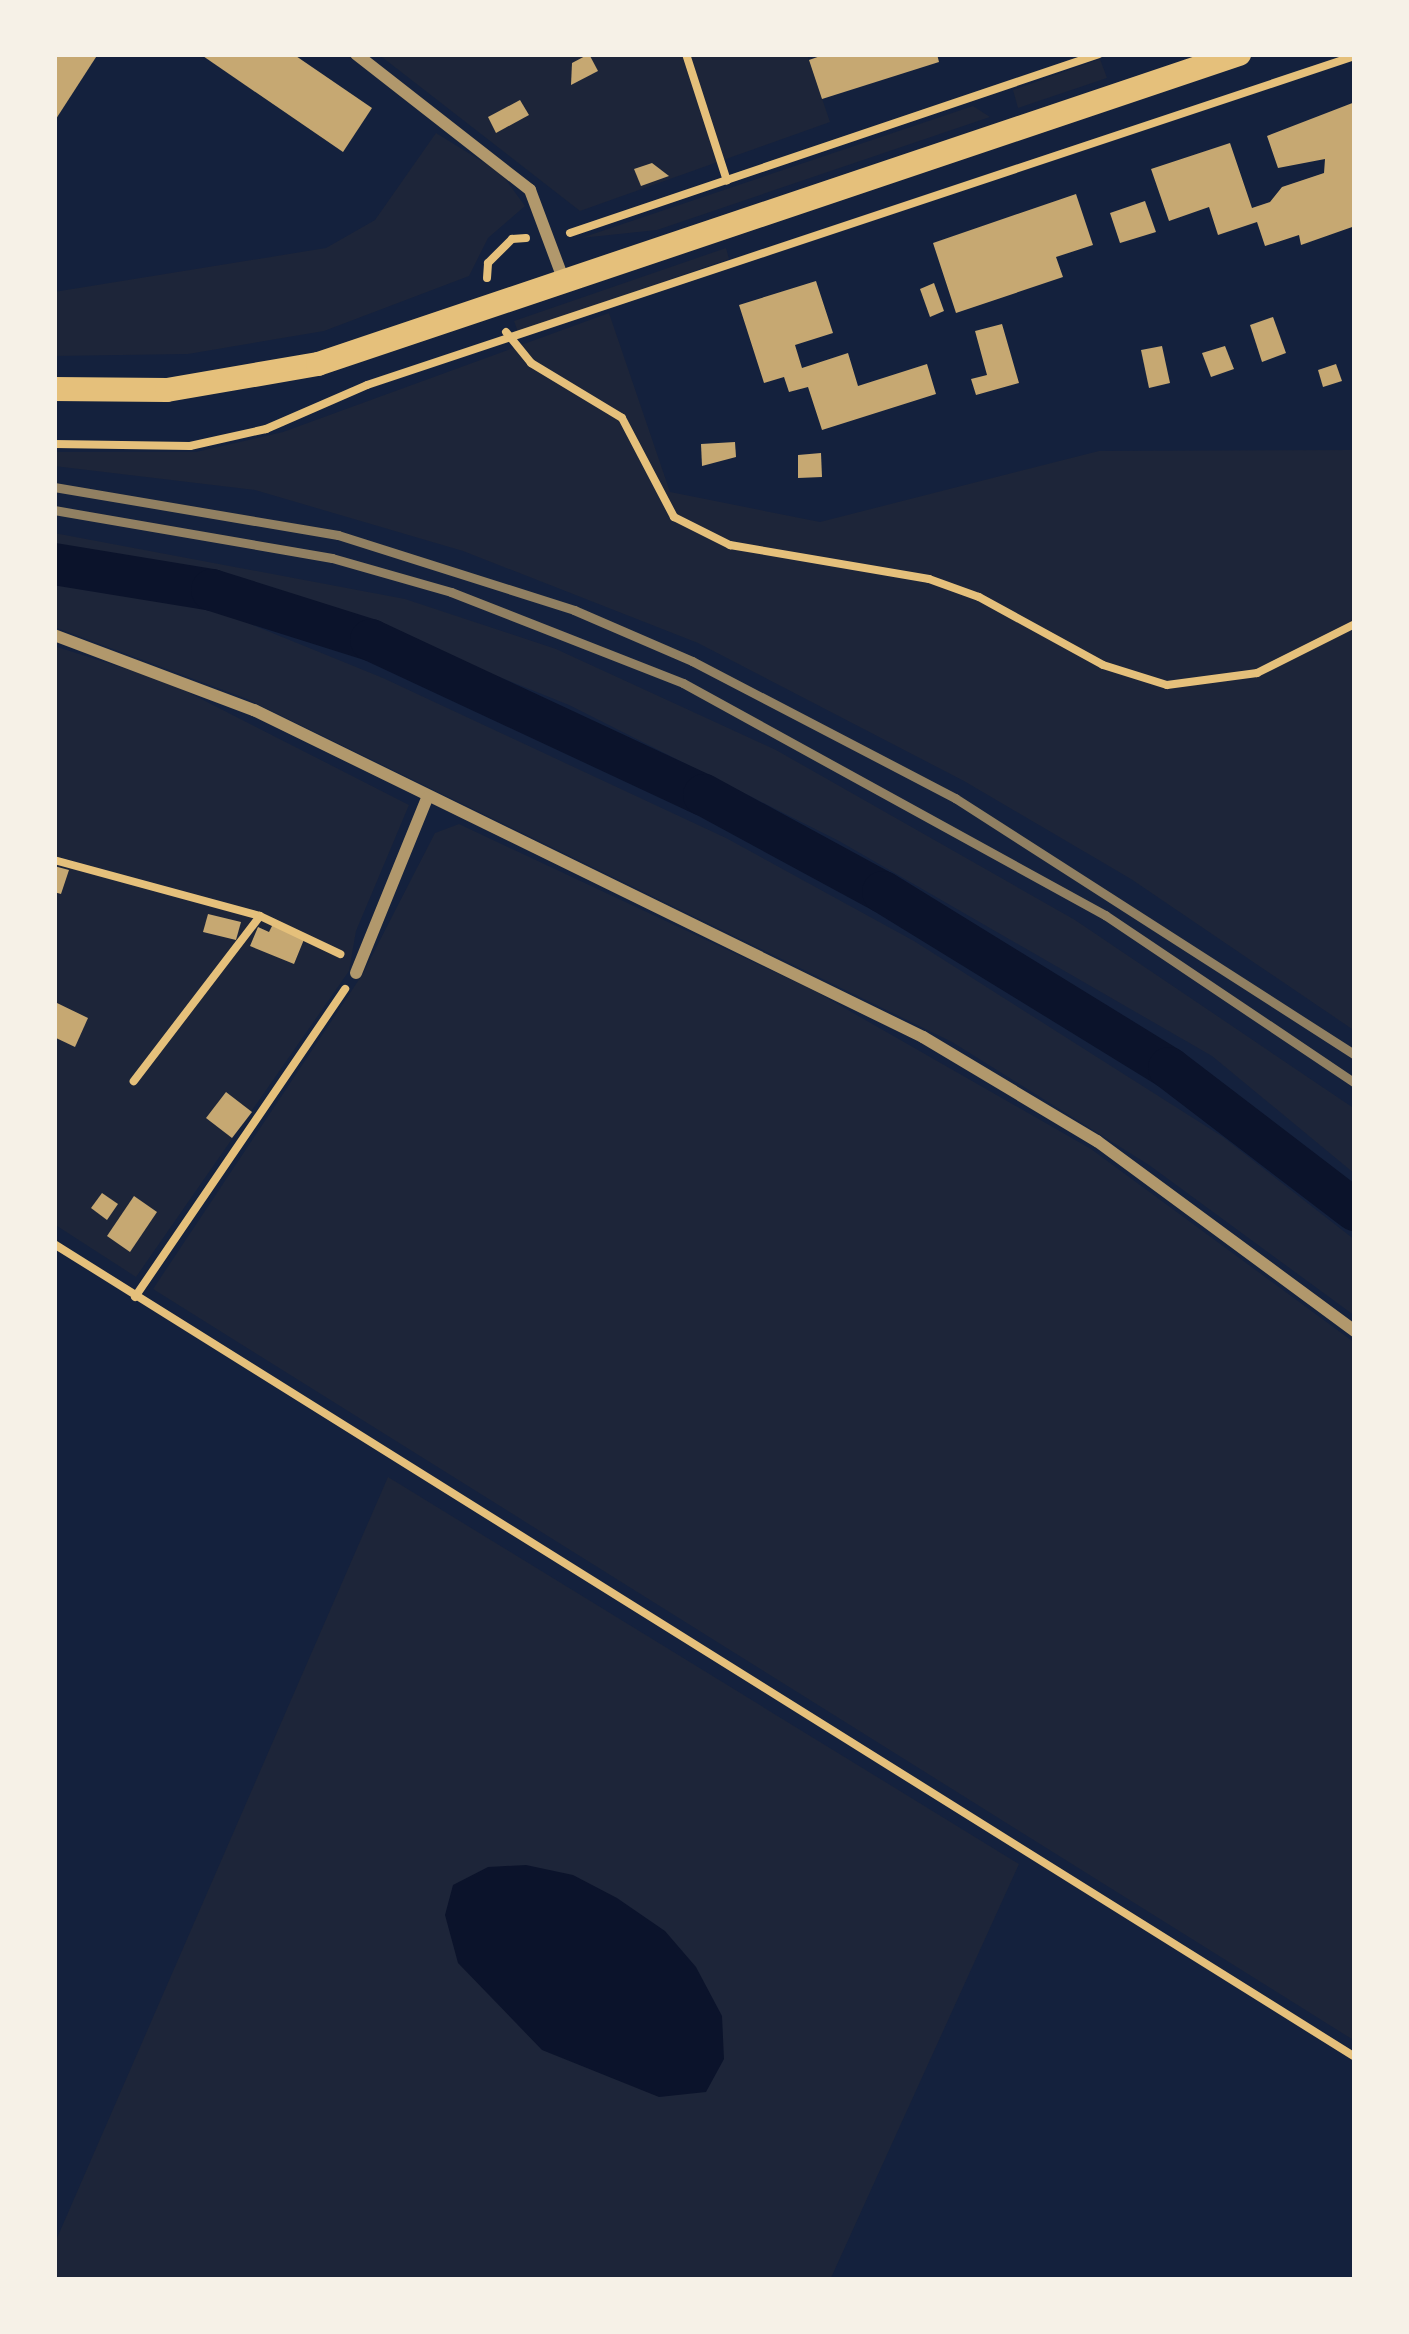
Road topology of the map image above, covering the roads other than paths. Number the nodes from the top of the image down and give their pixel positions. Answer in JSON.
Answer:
{"nodes":[{"id":1,"x":356,"y":54,"type":"edge"},
{"id":2,"x":1239,"y":54,"type":"edge"},
{"id":3,"x":564,"y":281,"type":"junction"},
{"id":4,"x":54,"y":389,"type":"edge"},
{"id":5,"x":54,"y":635,"type":"edge"},
{"id":6,"x":427,"y":798,"type":"junction"},
{"id":7,"x":358,"y":969,"type":"road end"},
{"id":8,"x":1355,"y":1330,"type":"edge"}],
"edges":[{"from":1,"to":3,"type":"street"},
{"from":2,"to":3,"type":"main road"},
{"from":3,"to":4,"type":"main road"},
{"from":5,"to":6,"type":"street"},
{"from":6,"to":7,"type":"street"},
{"from":6,"to":8,"type":"street"}]}
